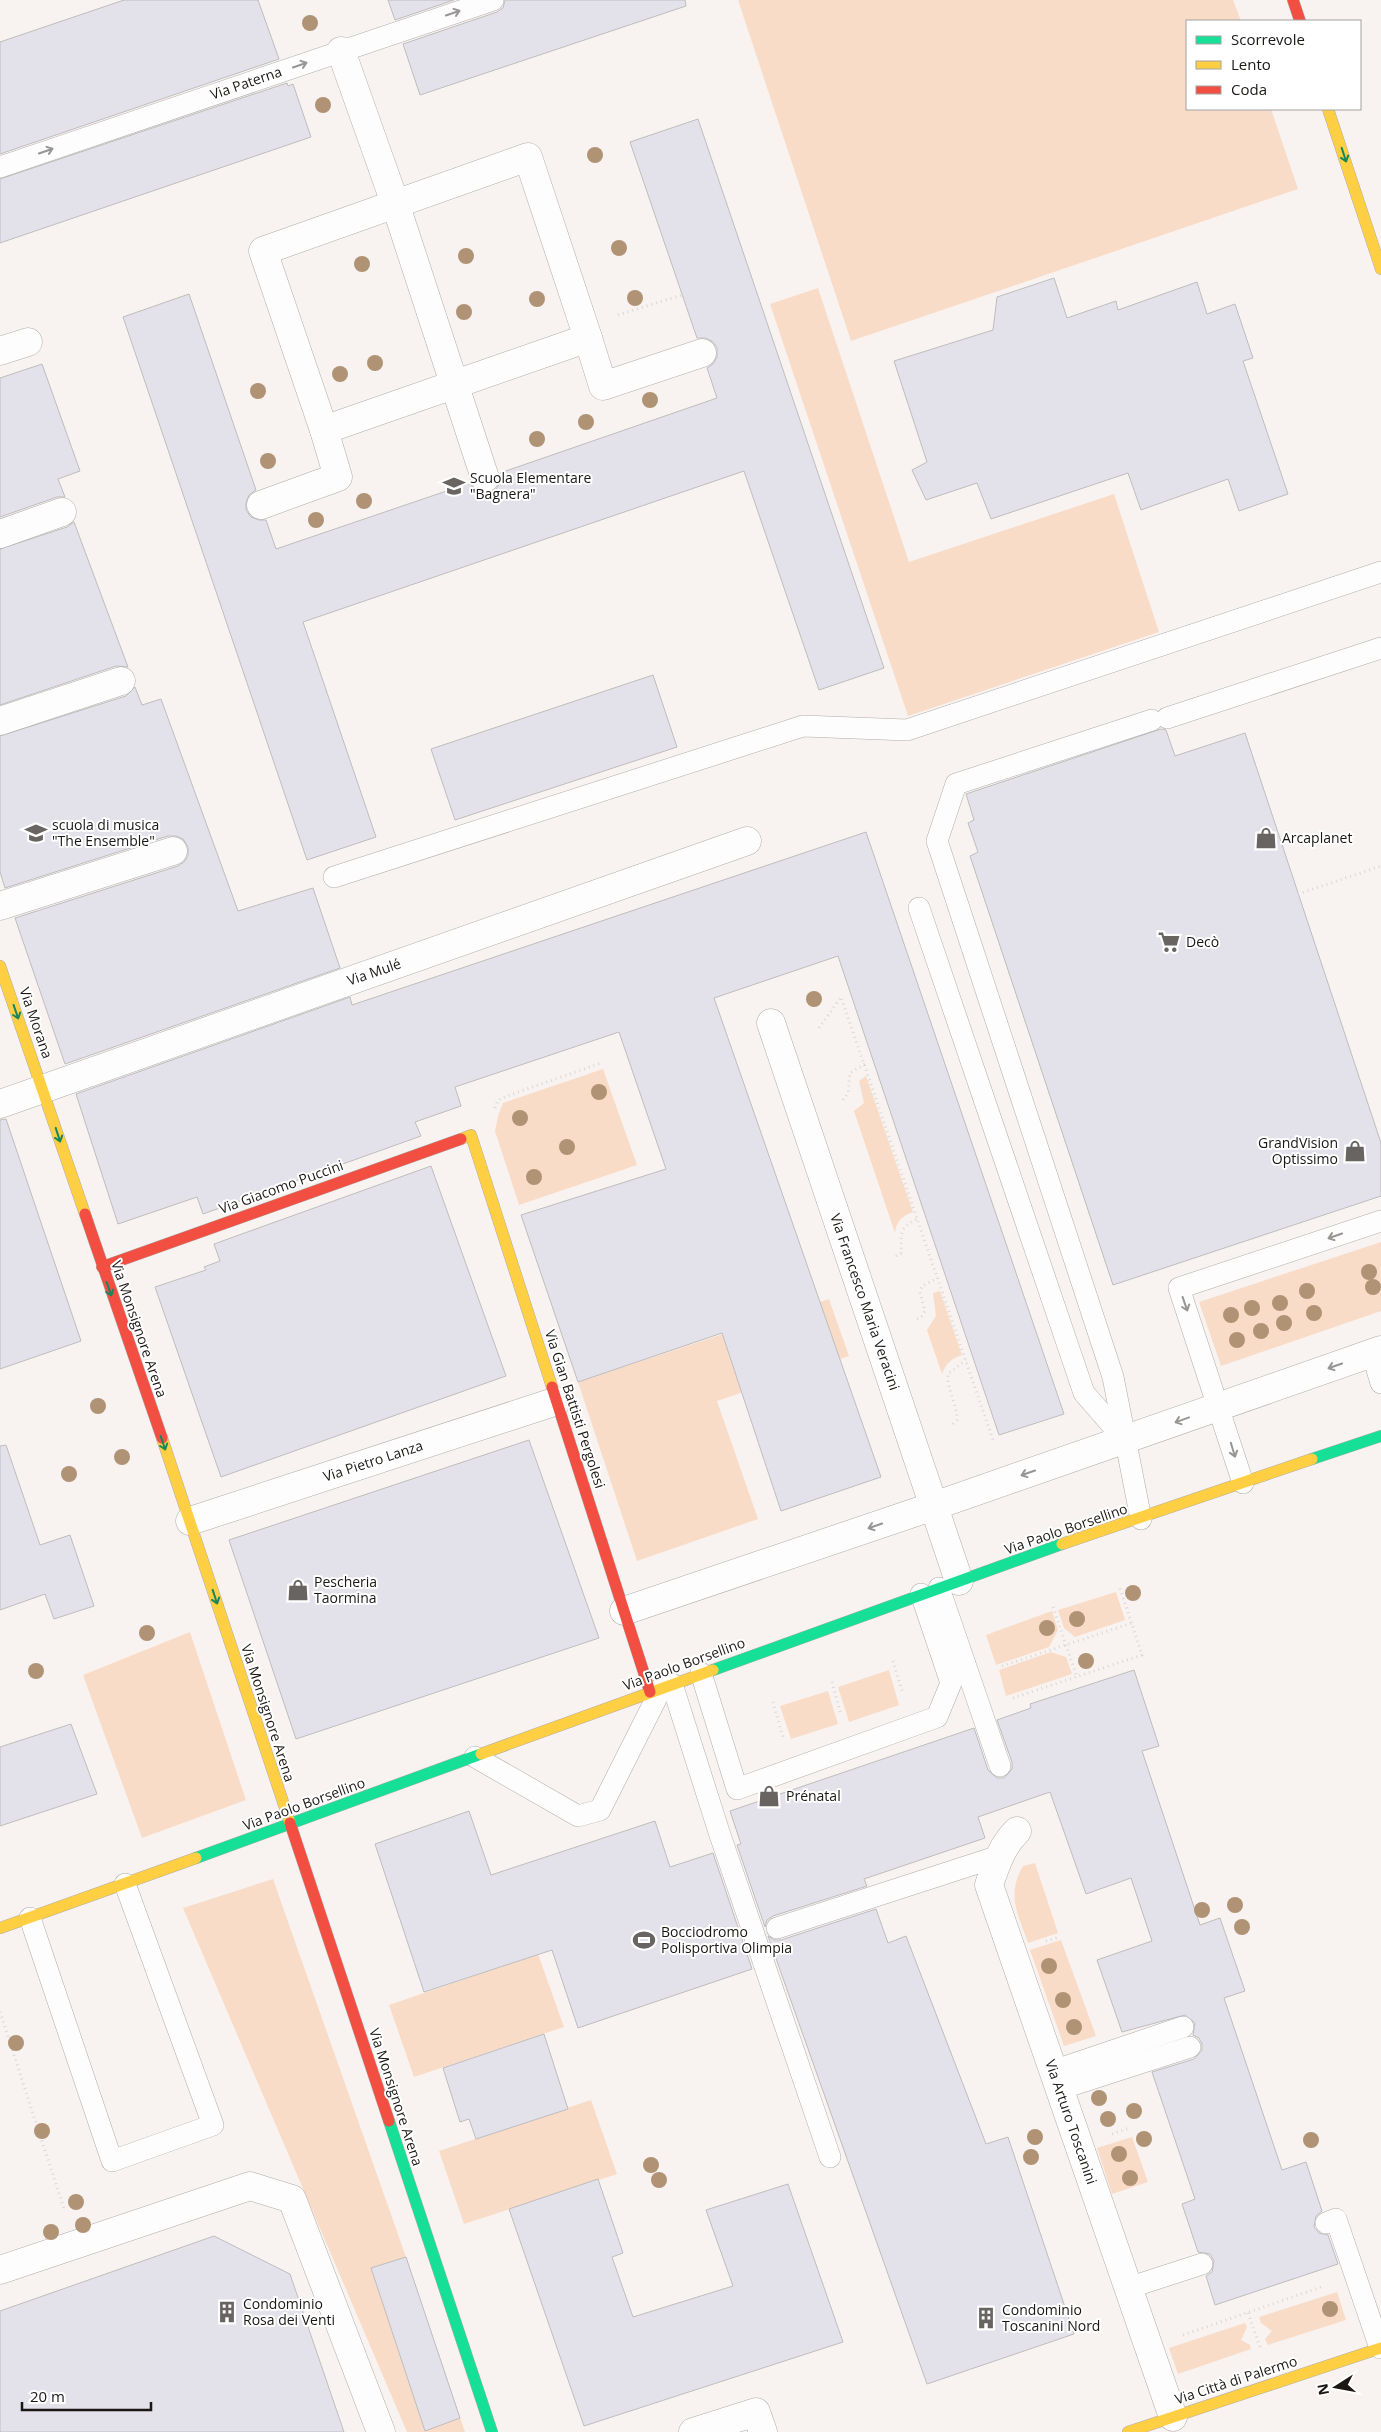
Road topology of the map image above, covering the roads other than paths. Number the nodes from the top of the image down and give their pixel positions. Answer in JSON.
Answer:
{"nodes":[{"id":1,"x":492,"y":0,"type":"edge"},
{"id":2,"x":1293,"y":0,"type":"edge"},
{"id":3,"x":1300,"y":20,"type":"edge"},
{"id":4,"x":341,"y":51,"type":"junction"},
{"id":5,"x":1328,"y":110,"type":"edge"},
{"id":6,"x":0,"y":167,"type":"edge"},
{"id":7,"x":395,"y":203,"type":"junction"},
{"id":8,"x":1381,"y":269,"type":"edge"},
{"id":9,"x":586,"y":332,"type":"junction"},
{"id":10,"x":28,"y":342,"type":"dead end"},
{"id":11,"x":0,"y":351,"type":"edge"},
{"id":12,"x":702,"y":353,"type":"dead end"},
{"id":13,"x":455,"y":385,"type":"junction"},
{"id":14,"x":324,"y":430,"type":"junction"},
{"id":15,"x":485,"y":478,"type":"dead end"},
{"id":16,"x":261,"y":504,"type":"dead end"},
{"id":17,"x":62,"y":512,"type":"dead end"},
{"id":18,"x":0,"y":534,"type":"edge"},
{"id":19,"x":1381,"y":572,"type":"edge"},
{"id":20,"x":1381,"y":648,"type":"edge"},
{"id":21,"x":122,"y":681,"type":"dead end"},
{"id":22,"x":0,"y":721,"type":"edge"},
{"id":23,"x":747,"y":841,"type":"dead end"},
{"id":24,"x":173,"y":851,"type":"dead end"},
{"id":25,"x":334,"y":877,"type":"dead end"},
{"id":26,"x":0,"y":906,"type":"edge"},
{"id":27,"x":919,"y":908,"type":"dead end"},
{"id":28,"x":0,"y":966,"type":"edge"},
{"id":29,"x":771,"y":1023,"type":"dead end"},
{"id":30,"x":43,"y":1089,"type":"junction"},
{"id":31,"x":0,"y":1104,"type":"edge"},
{"id":32,"x":471,"y":1135,"type":"joint"},
{"id":33,"x":1381,"y":1220,"type":"edge"},
{"id":34,"x":102,"y":1267,"type":"junction"},
{"id":35,"x":1376,"y":1351,"type":"edge"},
{"id":36,"x":1381,"y":1383,"type":"edge"},
{"id":37,"x":557,"y":1402,"type":"junction"},
{"id":38,"x":1220,"y":1406,"type":"junction"},
{"id":39,"x":1381,"y":1436,"type":"edge"},
{"id":40,"x":1125,"y":1440,"type":"junction"},
{"id":41,"x":1244,"y":1483,"type":"junction"},
{"id":42,"x":934,"y":1506,"type":"junction"},
{"id":43,"x":1141,"y":1519,"type":"junction"},
{"id":44,"x":190,"y":1521,"type":"junction"},
{"id":45,"x":939,"y":1588,"type":"junction"},
{"id":46,"x":624,"y":1611,"type":"junction"},
{"id":47,"x":701,"y":1673,"type":"junction"},
{"id":48,"x":661,"y":1688,"type":"junction"},
{"id":49,"x":475,"y":1757,"type":"junction"},
{"id":50,"x":1000,"y":1766,"type":"dead end"},
{"id":51,"x":290,"y":1826,"type":"junction"},
{"id":52,"x":1017,"y":1832,"type":"dead end"},
{"id":53,"x":999,"y":1856,"type":"junction"},
{"id":54,"x":125,"y":1884,"type":"junction"},
{"id":55,"x":30,"y":1918,"type":"junction"},
{"id":56,"x":0,"y":1928,"type":"edge"},
{"id":57,"x":777,"y":1928,"type":"dead end"},
{"id":58,"x":1183,"y":2027,"type":"dead end"},
{"id":59,"x":1190,"y":2047,"type":"dead end"},
{"id":60,"x":1056,"y":2080,"type":"junction"},
{"id":61,"x":830,"y":2157,"type":"dead end"},
{"id":62,"x":1326,"y":2223,"type":"dead end"},
{"id":63,"x":1202,"y":2264,"type":"dead end"},
{"id":64,"x":0,"y":2270,"type":"edge"},
{"id":65,"x":1128,"y":2288,"type":"junction"},
{"id":66,"x":1381,"y":2348,"type":"edge"},
{"id":67,"x":1173,"y":2417,"type":"junction"},
{"id":68,"x":381,"y":2432,"type":"edge"},
{"id":69,"x":492,"y":2432,"type":"edge"},
{"id":70,"x":693,"y":2432,"type":"edge"},
{"id":71,"x":763,"y":2432,"type":"edge"},
{"id":72,"x":1128,"y":2432,"type":"edge"}],
"edges":[{"from":4,"to":1,"type":"lane","name":"Via Paterna","one_way":true},
{"from":2,"to":3,"type":"street"},
{"from":6,"to":4,"type":"lane","name":"Via Paterna","one_way":true},
{"from":4,"to":7,"type":"street"},
{"from":5,"to":8,"type":"street","one_way":true},
{"from":7,"to":9,"type":"street"},
{"from":7,"to":13,"type":"street"},
{"from":7,"to":14,"type":"street"},
{"from":9,"to":12,"type":"street"},
{"from":9,"to":13,"type":"street"},
{"from":10,"to":11,"type":"street"},
{"from":13,"to":14,"type":"street"},
{"from":13,"to":15,"type":"street"},
{"from":14,"to":16,"type":"street"},
{"from":17,"to":18,"type":"street"},
{"from":19,"to":25,"type":"lane"},
{"from":20,"to":40,"type":"lane"},
{"from":21,"to":22,"type":"street"},
{"from":23,"to":30,"type":"street","name":"Via Mulé"},
{"from":24,"to":26,"type":"street"},
{"from":27,"to":40,"type":"lane"},
{"from":28,"to":30,"type":"street","name":"Via Morana","one_way":true},
{"from":29,"to":42,"type":"street","name":"Via Francesco Maria Veracini"},
{"from":30,"to":31,"type":"street","name":"Via Mulé"},
{"from":30,"to":34,"type":"street","name":"Via Monsignore Arena","one_way":true},
{"from":32,"to":34,"type":"street","name":"Via Giacomo Puccini"},
{"from":32,"to":37,"type":"street","name":"Via Gian Battisti Pergolesi"},
{"from":33,"to":38,"type":"lane","one_way":true},
{"from":34,"to":44,"type":"street","name":"Via Monsignore Arena","one_way":true},
{"from":35,"to":36,"type":"lane"},
{"from":35,"to":38,"type":"street","one_way":true},
{"from":37,"to":44,"type":"street","name":"Via Pietro Lanza"},
{"from":37,"to":46,"type":"street","name":"Via Gian Battisti Pergolesi"},
{"from":38,"to":40,"type":"street","one_way":true},
{"from":38,"to":41,"type":"lane","one_way":true},
{"from":39,"to":41,"type":"street","name":"Via Paolo Borsellino"},
{"from":40,"to":42,"type":"street","one_way":true},
{"from":40,"to":43,"type":"lane"},
{"from":41,"to":43,"type":"street","name":"Via Paolo Borsellino"},
{"from":42,"to":45,"type":"street","name":"Via Francesco Maria Veracini"},
{"from":42,"to":46,"type":"street","one_way":true},
{"from":43,"to":45,"type":"street","name":"Via Paolo Borsellino"},
{"from":44,"to":51,"type":"street","name":"Via Monsignore Arena","one_way":true},
{"from":45,"to":47,"type":"street","name":"Via Paolo Borsellino"},
{"from":45,"to":47,"type":"lane"},
{"from":45,"to":50,"type":"lane"},
{"from":46,"to":48,"type":"street","name":"Via Gian Battisti Pergolesi"},
{"from":47,"to":48,"type":"street","name":"Via Paolo Borsellino"},
{"from":48,"to":49,"type":"street","name":"Via Paolo Borsellino"},
{"from":48,"to":49,"type":"lane"},
{"from":48,"to":61,"type":"lane"},
{"from":49,"to":51,"type":"street","name":"Via Paolo Borsellino"},
{"from":51,"to":54,"type":"street","name":"Via Paolo Borsellino"},
{"from":51,"to":69,"type":"street","name":"Via Monsignore Arena"},
{"from":52,"to":53,"type":"street","name":"Via Arturo Toscanini"},
{"from":53,"to":57,"type":"lane"},
{"from":53,"to":60,"type":"street","name":"Via Arturo Toscanini"},
{"from":54,"to":55,"type":"street","name":"Via Paolo Borsellino"},
{"from":54,"to":55,"type":"lane"},
{"from":55,"to":56,"type":"street","name":"Via Paolo Borsellino"},
{"from":58,"to":60,"type":"lane"},
{"from":59,"to":60,"type":"lane"},
{"from":60,"to":65,"type":"street","name":"Via Arturo Toscanini"},
{"from":62,"to":66,"type":"lane"},
{"from":63,"to":65,"type":"lane"},
{"from":64,"to":68,"type":"street"},
{"from":65,"to":67,"type":"street","name":"Via Arturo Toscanini"},
{"from":66,"to":67,"type":"street","name":"Via Città di Palermo"},
{"from":67,"to":72,"type":"street","name":"Via Città di Palermo"},
{"from":70,"to":71,"type":"street"}]}
